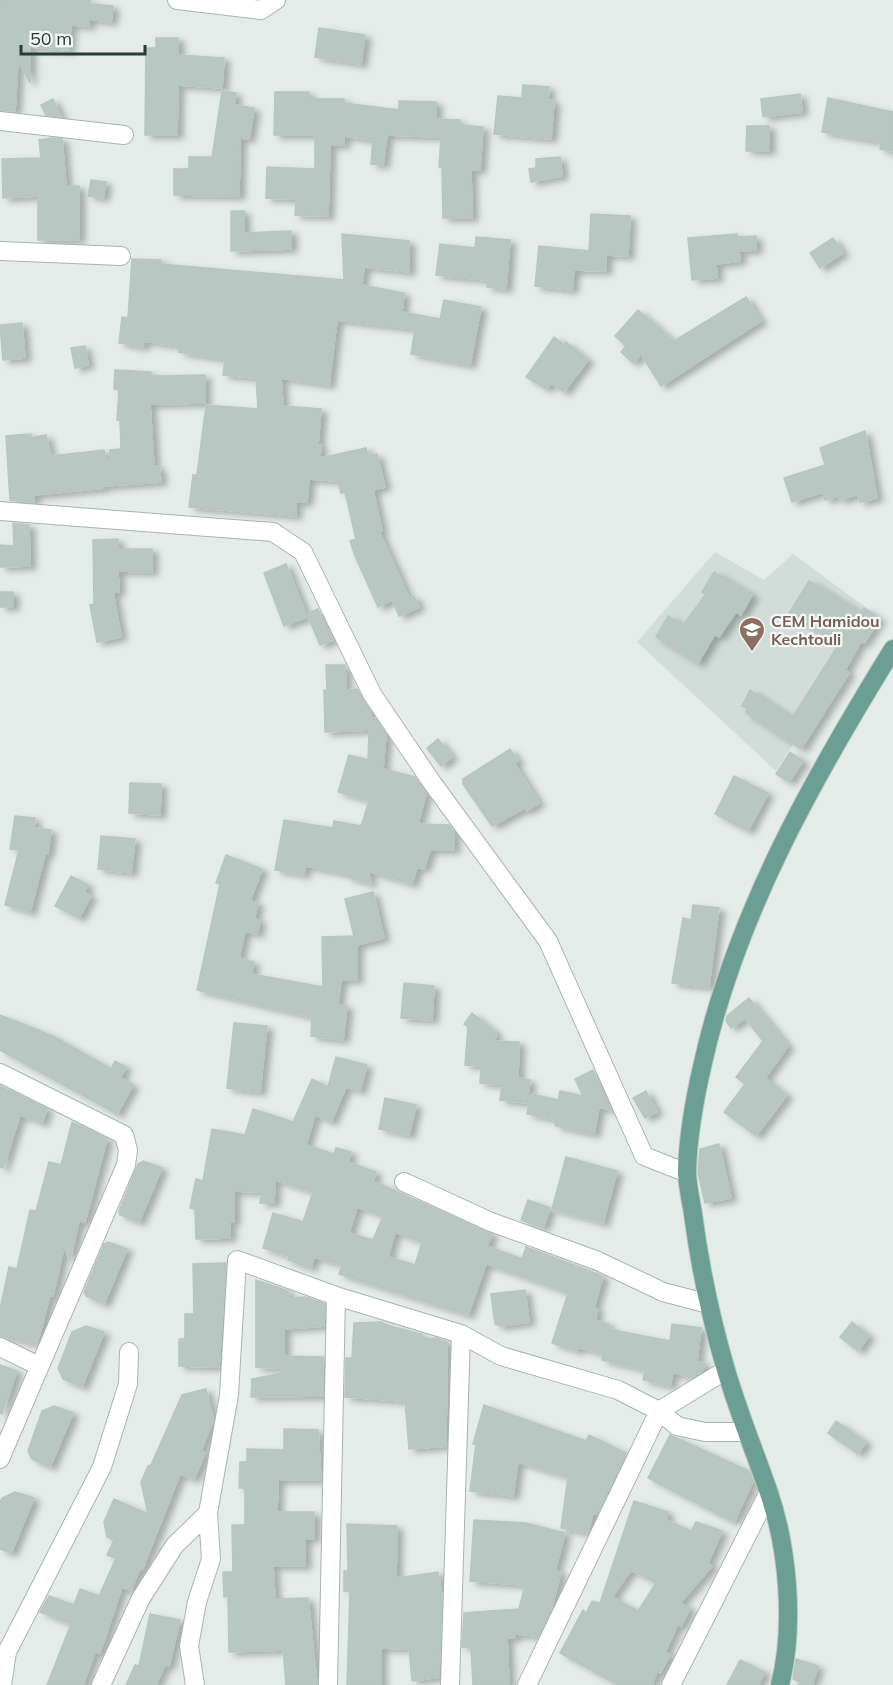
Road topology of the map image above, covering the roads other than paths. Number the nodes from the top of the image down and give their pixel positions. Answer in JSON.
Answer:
{"nodes":[{"id":1,"x":177,"y":0,"type":"edge"},
{"id":2,"x":276,"y":0,"type":"edge"},
{"id":3,"x":0,"y":121,"type":"edge"},
{"id":4,"x":124,"y":135,"type":"dead end"},
{"id":5,"x":0,"y":251,"type":"edge"},
{"id":6,"x":121,"y":256,"type":"dead end"},
{"id":7,"x":0,"y":511,"type":"edge"},
{"id":8,"x":893,"y":649,"type":"edge"},
{"id":9,"x":0,"y":1073,"type":"edge"},
{"id":10,"x":687,"y":1173,"type":"junction"},
{"id":11,"x":404,"y":1182,"type":"dead end"},
{"id":12,"x":336,"y":1296,"type":"junction"},
{"id":13,"x":709,"y":1304,"type":"junction"},
{"id":14,"x":461,"y":1334,"type":"junction"},
{"id":15,"x":0,"y":1347,"type":"edge"},
{"id":16,"x":129,"y":1352,"type":"dead end"},
{"id":17,"x":39,"y":1366,"type":"junction"},
{"id":18,"x":726,"y":1370,"type":"junction"},
{"id":19,"x":659,"y":1411,"type":"junction"},
{"id":20,"x":746,"y":1432,"type":"junction"},
{"id":21,"x":0,"y":1459,"type":"edge"},
{"id":22,"x":769,"y":1492,"type":"junction"},
{"id":23,"x":208,"y":1513,"type":"junction"},
{"id":24,"x":2,"y":1685,"type":"edge"},
{"id":25,"x":101,"y":1685,"type":"edge"},
{"id":26,"x":195,"y":1685,"type":"edge"},
{"id":27,"x":328,"y":1685,"type":"edge"},
{"id":28,"x":450,"y":1685,"type":"edge"},
{"id":29,"x":527,"y":1685,"type":"edge"},
{"id":30,"x":671,"y":1685,"type":"edge"},
{"id":31,"x":780,"y":1685,"type":"edge"}],
"edges":[{"from":1,"to":2,"type":"street"},
{"from":3,"to":4,"type":"street"},
{"from":5,"to":6,"type":"street"},
{"from":7,"to":10,"type":"street"},
{"from":8,"to":10,"type":"main road"},
{"from":9,"to":17,"type":"street"},
{"from":10,"to":13,"type":"main road"},
{"from":11,"to":13,"type":"street"},
{"from":12,"to":14,"type":"street"},
{"from":12,"to":23,"type":"street"},
{"from":12,"to":27,"type":"street"},
{"from":13,"to":18,"type":"main road"},
{"from":14,"to":19,"type":"street"},
{"from":14,"to":28,"type":"street"},
{"from":15,"to":17,"type":"street"},
{"from":16,"to":24,"type":"street"},
{"from":17,"to":21,"type":"street"},
{"from":18,"to":19,"type":"street"},
{"from":18,"to":20,"type":"main road"},
{"from":19,"to":20,"type":"street"},
{"from":19,"to":29,"type":"street"},
{"from":20,"to":22,"type":"main road"},
{"from":22,"to":30,"type":"street"},
{"from":22,"to":31,"type":"main road"},
{"from":23,"to":25,"type":"street"},
{"from":23,"to":26,"type":"street"}]}
